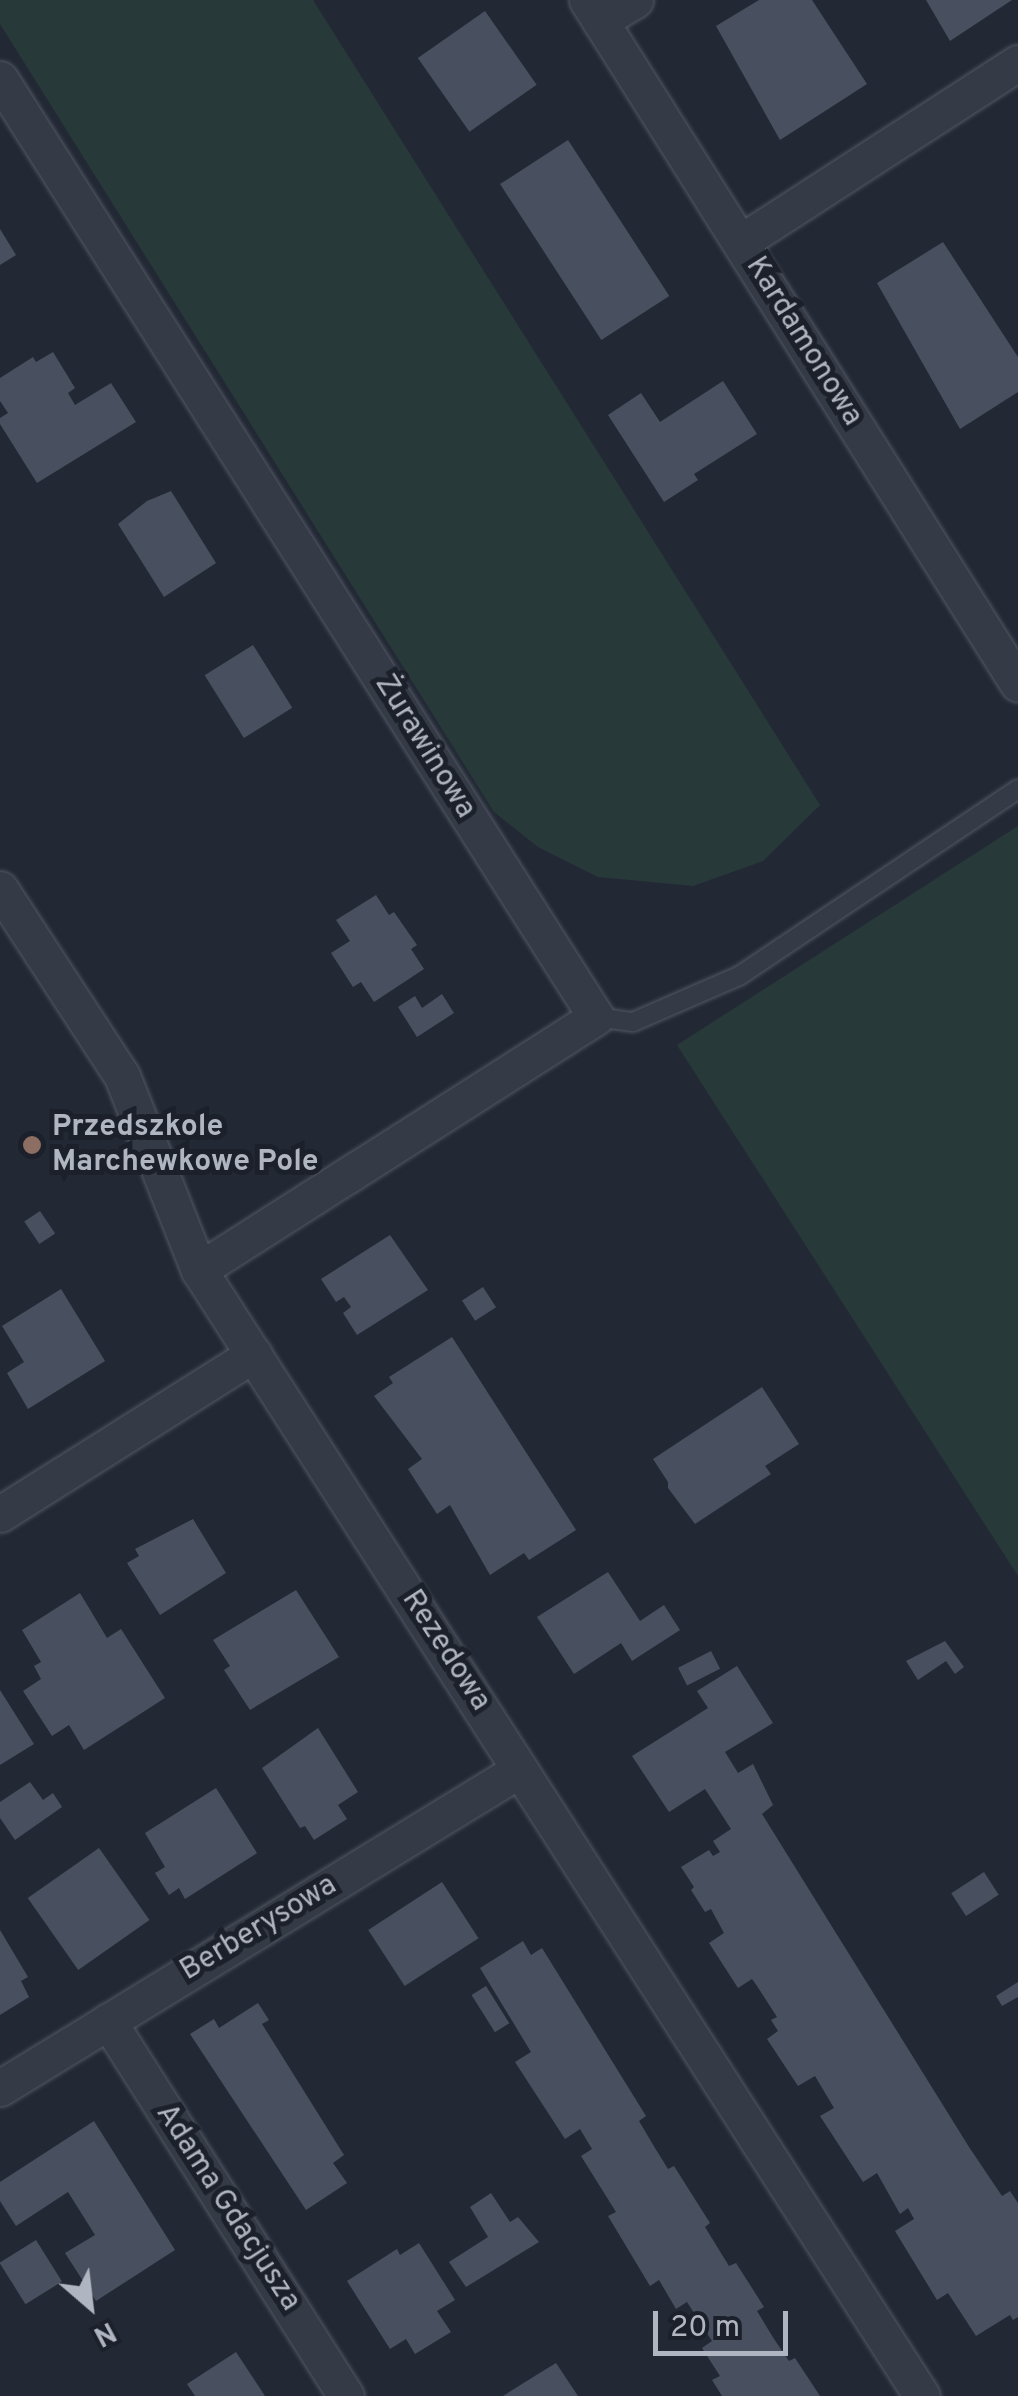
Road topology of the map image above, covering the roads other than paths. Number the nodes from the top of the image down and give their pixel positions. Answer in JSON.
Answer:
{"nodes":[{"id":1,"x":635,"y":0,"type":"edge"},
{"id":2,"x":594,"y":10,"type":"edge"},
{"id":3,"x":1018,"y":63,"type":"edge"},
{"id":4,"x":0,"y":79,"type":"edge"},
{"id":5,"x":741,"y":242,"type":"junction"},
{"id":6,"x":1018,"y":684,"type":"edge"},
{"id":7,"x":1018,"y":789,"type":"edge"},
{"id":8,"x":0,"y":889,"type":"edge"},
{"id":9,"x":596,"y":1017,"type":"junction"},
{"id":10,"x":199,"y":1270,"type":"junction"},
{"id":11,"x":254,"y":1354,"type":"junction"},
{"id":12,"x":0,"y":1514,"type":"edge"},
{"id":13,"x":519,"y":1770,"type":"junction"},
{"id":14,"x":108,"y":2021,"type":"junction"},
{"id":15,"x":0,"y":2088,"type":"edge"},
{"id":16,"x":346,"y":2396,"type":"edge"},
{"id":17,"x":922,"y":2396,"type":"edge"}],
"edges":[{"from":1,"to":2,"type":"street"},
{"from":2,"to":5,"type":"street","name":"Kardamonowa"},
{"from":3,"to":5,"type":"street"},
{"from":4,"to":9,"type":"street","name":"Żurawinowa"},
{"from":5,"to":6,"type":"street","name":"Kardamonowa"},
{"from":7,"to":9,"type":"lane"},
{"from":8,"to":10,"type":"street","name":"Rezedowa"},
{"from":9,"to":10,"type":"street"},
{"from":10,"to":11,"type":"street","name":"Rezedowa"},
{"from":11,"to":12,"type":"street"},
{"from":11,"to":13,"type":"street","name":"Rezedowa"},
{"from":13,"to":14,"type":"street","name":"Berberysowa"},
{"from":13,"to":17,"type":"street","name":"Rezedowa"},
{"from":14,"to":15,"type":"street","name":"Berberysowa"},
{"from":14,"to":16,"type":"street","name":"Adama Gdacjusza"}]}
